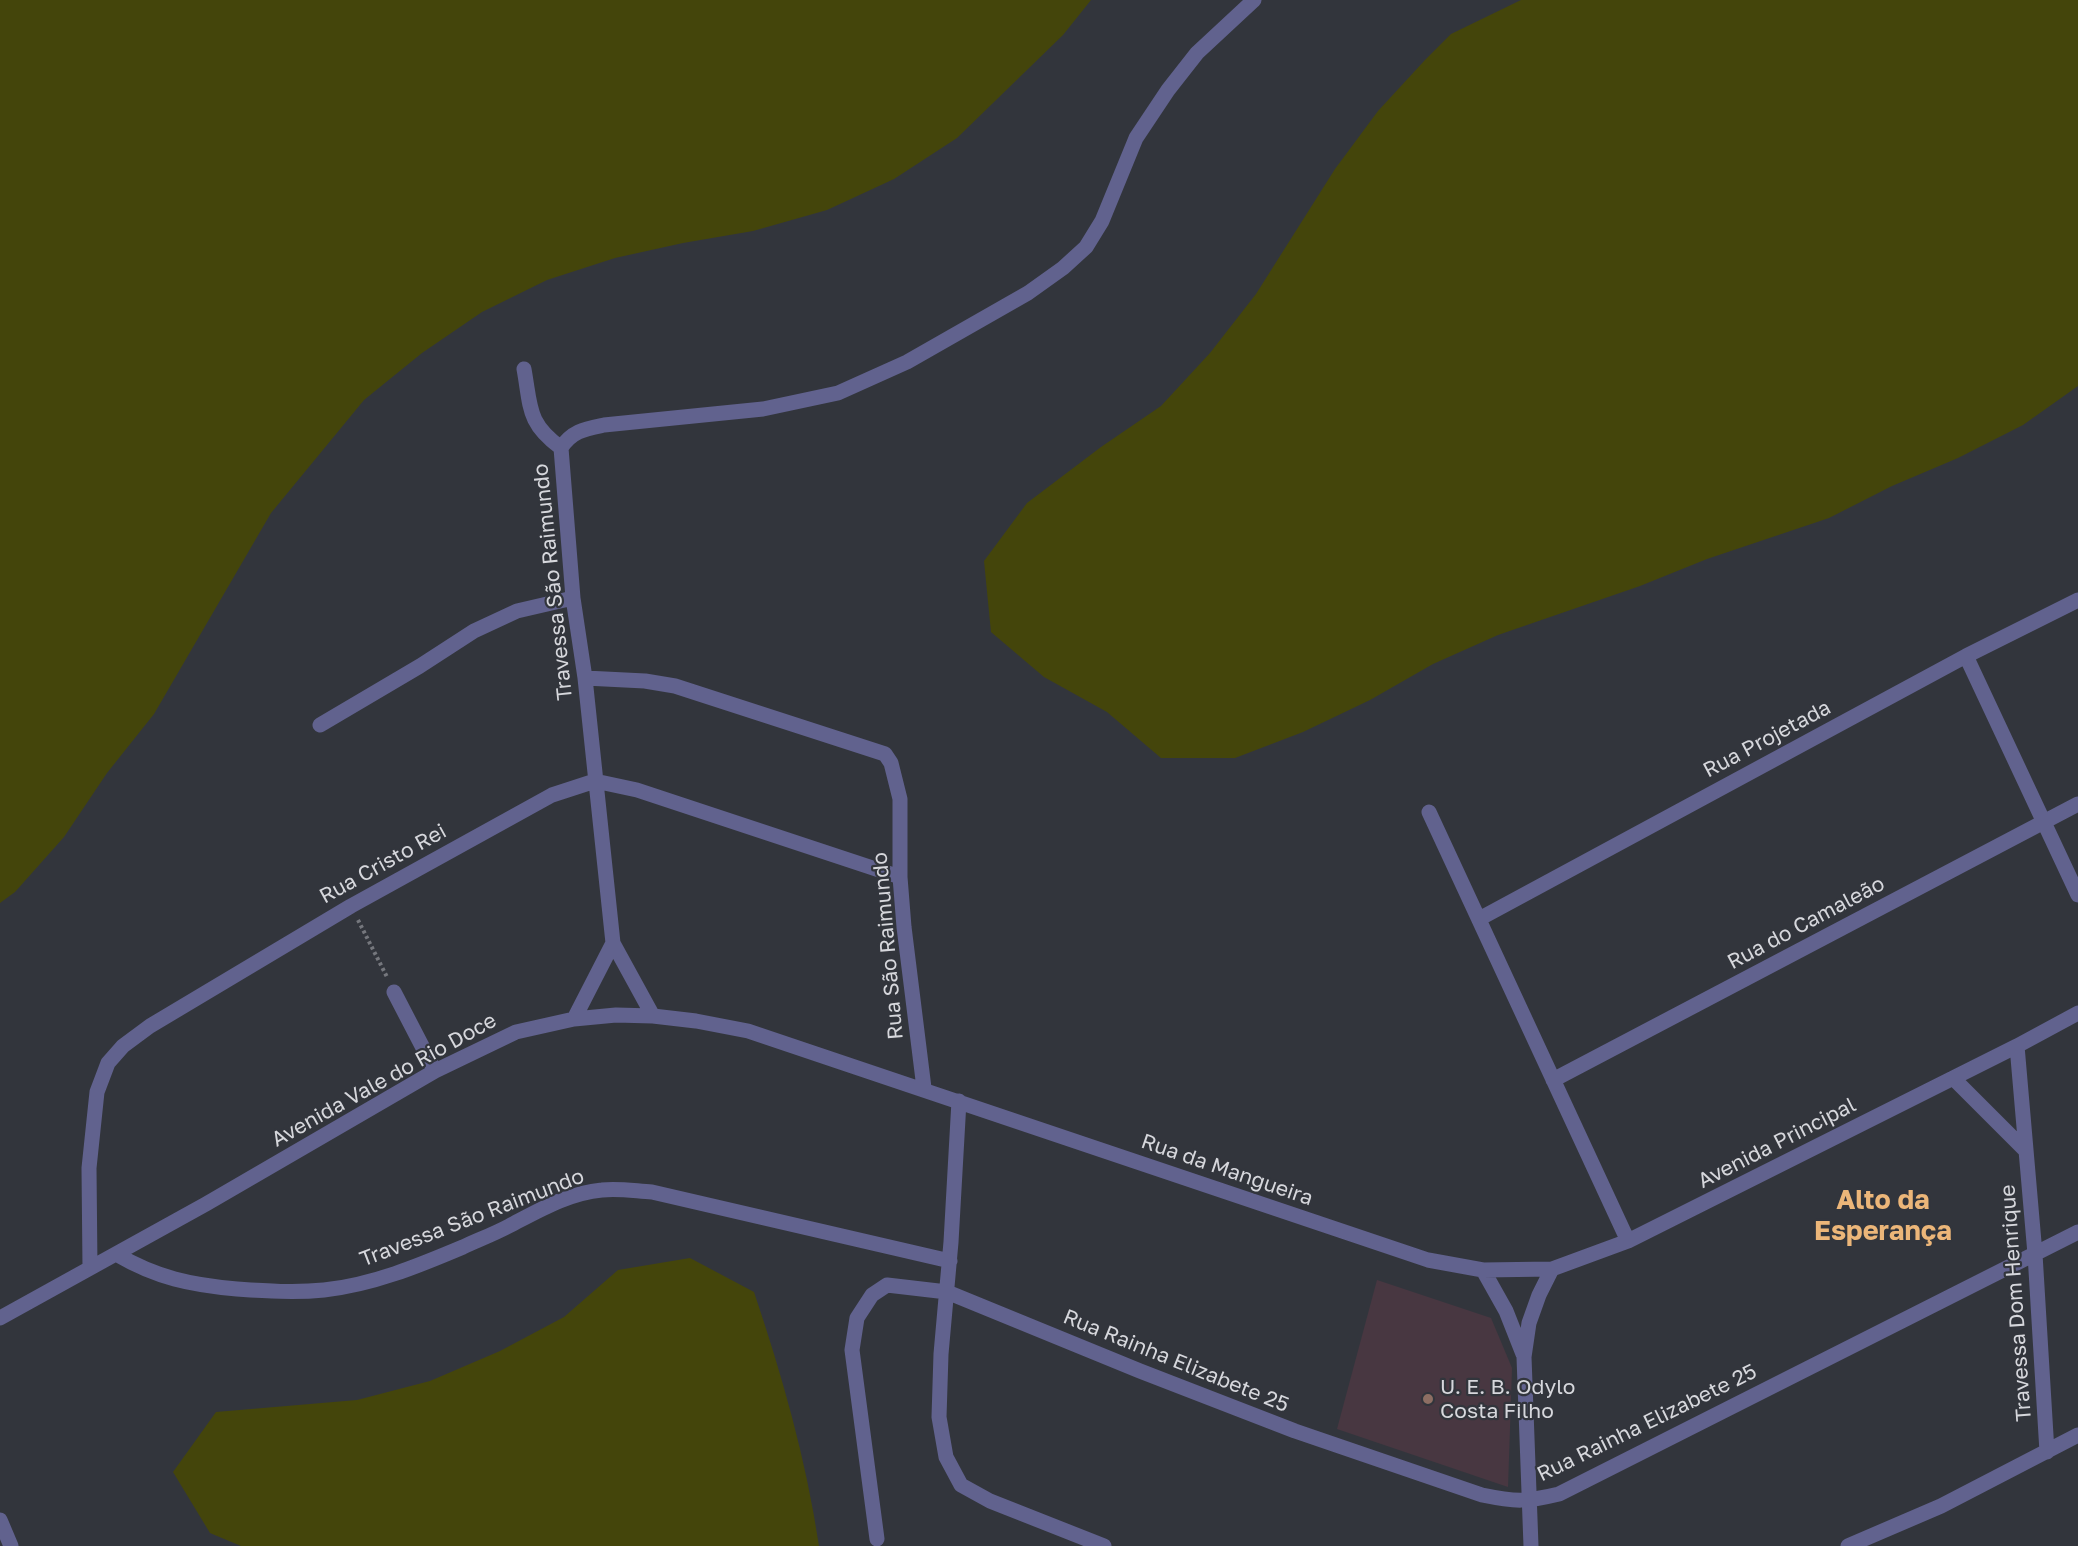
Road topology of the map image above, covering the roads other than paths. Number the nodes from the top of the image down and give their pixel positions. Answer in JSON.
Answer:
{"nodes":[{"id":1,"x":1254,"y":0,"type":"edge"},
{"id":2,"x":524,"y":369,"type":"dead end"},
{"id":3,"x":561,"y":448,"type":"junction"},
{"id":4,"x":573,"y":598,"type":"junction"},
{"id":5,"x":2078,"y":600,"type":"edge"},
{"id":6,"x":1966,"y":656,"type":"junction"},
{"id":7,"x":585,"y":678,"type":"junction"},
{"id":8,"x":320,"y":725,"type":"dead end"},
{"id":9,"x":595,"y":781,"type":"junction"},
{"id":10,"x":2078,"y":804,"type":"edge"},
{"id":11,"x":1429,"y":812,"type":"dead end"},
{"id":12,"x":2044,"y":822,"type":"junction"},
{"id":13,"x":900,"y":877,"type":"junction"},
{"id":14,"x":2078,"y":895,"type":"edge"},
{"id":15,"x":1479,"y":919,"type":"junction"},
{"id":16,"x":613,"y":943,"type":"junction"},
{"id":17,"x":394,"y":993,"type":"road end"},
{"id":18,"x":2078,"y":1013,"type":"edge"},
{"id":19,"x":653,"y":1016,"type":"junction"},
{"id":20,"x":574,"y":1019,"type":"junction"},
{"id":21,"x":2017,"y":1046,"type":"junction"},
{"id":22,"x":435,"y":1071,"type":"junction"},
{"id":23,"x":1953,"y":1078,"type":"junction"},
{"id":24,"x":1553,"y":1080,"type":"junction"},
{"id":25,"x":924,"y":1088,"type":"junction"},
{"id":26,"x":959,"y":1101,"type":"junction"},
{"id":27,"x":2026,"y":1151,"type":"junction"},
{"id":28,"x":2078,"y":1232,"type":"edge"},
{"id":29,"x":1628,"y":1241,"type":"junction"},
{"id":30,"x":116,"y":1254,"type":"junction"},
{"id":31,"x":2035,"y":1254,"type":"junction"},
{"id":32,"x":950,"y":1262,"type":"junction"},
{"id":33,"x":90,"y":1268,"type":"junction"},
{"id":34,"x":1552,"y":1269,"type":"junction"},
{"id":35,"x":1483,"y":1270,"type":"junction"},
{"id":36,"x":947,"y":1292,"type":"junction"},
{"id":37,"x":0,"y":1318,"type":"edge"},
{"id":38,"x":1524,"y":1357,"type":"junction"},
{"id":39,"x":2078,"y":1435,"type":"edge"},
{"id":40,"x":2047,"y":1452,"type":"junction"},
{"id":41,"x":1530,"y":1501,"type":"junction"},
{"id":42,"x":0,"y":1520,"type":"edge"},
{"id":43,"x":877,"y":1539,"type":"dead end"},
{"id":44,"x":11,"y":1546,"type":"edge"},
{"id":45,"x":1104,"y":1546,"type":"edge"},
{"id":46,"x":1531,"y":1546,"type":"edge"},
{"id":47,"x":1848,"y":1546,"type":"edge"}],
"edges":[{"from":1,"to":3,"type":"street","name":"Travessa São Raimundo"},
{"from":2,"to":3,"type":"street"},
{"from":3,"to":4,"type":"street","name":"Travessa São Raimundo"},
{"from":4,"to":7,"type":"street","name":"Travessa São Raimundo"},
{"from":4,"to":8,"type":"street"},
{"from":5,"to":6,"type":"street","name":"Rua Projetada"},
{"from":6,"to":12,"type":"street"},
{"from":6,"to":15,"type":"street","name":"Rua Projetada"},
{"from":7,"to":9,"type":"street","name":"Travessa São Raimundo"},
{"from":7,"to":13,"type":"street","name":"Rua São Raimundo"},
{"from":9,"to":13,"type":"street"},
{"from":9,"to":16,"type":"street","name":"Travessa São Raimundo"},
{"from":9,"to":33,"type":"street","name":"Rua Cristo Rei"},
{"from":10,"to":12,"type":"street","name":"Rua do Camaleão"},
{"from":11,"to":15,"type":"street"},
{"from":12,"to":14,"type":"street"},
{"from":12,"to":24,"type":"street","name":"Rua do Camaleão"},
{"from":13,"to":25,"type":"street","name":"Rua São Raimundo"},
{"from":15,"to":24,"type":"street"},
{"from":16,"to":19,"type":"street","name":"Travessa São Raimundo"},
{"from":16,"to":20,"type":"street"},
{"from":17,"to":22,"type":"street"},
{"from":18,"to":21,"type":"street","name":"Avenida Principal"},
{"from":19,"to":20,"type":"street","name":"Avenida Vale do Rio Doce"},
{"from":19,"to":25,"type":"street","name":"Avenida Vale do Rio Doce"},
{"from":20,"to":22,"type":"street","name":"Avenida Vale do Rio Doce"},
{"from":21,"to":23,"type":"street","name":"Avenida Principal"},
{"from":21,"to":27,"type":"street","name":"Travessa Dom Henrique"},
{"from":22,"to":30,"type":"street","name":"Avenida Vale do Rio Doce"},
{"from":23,"to":27,"type":"street"},
{"from":23,"to":29,"type":"street","name":"Avenida Principal"},
{"from":24,"to":29,"type":"street"},
{"from":25,"to":26,"type":"street","name":"Avenida Vale do Rio Doce"},
{"from":26,"to":32,"type":"street"},
{"from":26,"to":35,"type":"street","name":"Rua da Mangueira"},
{"from":27,"to":31,"type":"street","name":"Travessa Dom Henrique"},
{"from":28,"to":31,"type":"street","name":"Rua Rainha Elizabete 25"},
{"from":29,"to":34,"type":"street","name":"Avenida Principal"},
{"from":30,"to":32,"type":"street","name":"Travessa São Raimundo"},
{"from":30,"to":33,"type":"street","name":"Avenida Vale do Rio Doce"},
{"from":31,"to":40,"type":"street","name":"Travessa Dom Henrique"},
{"from":31,"to":41,"type":"street","name":"Rua Rainha Elizabete 25"},
{"from":32,"to":36,"type":"street"},
{"from":33,"to":37,"type":"street","name":"Avenida Vale do Rio Doce"},
{"from":34,"to":35,"type":"street","name":"Avenida Principal"},
{"from":34,"to":38,"type":"street"},
{"from":35,"to":38,"type":"street"},
{"from":36,"to":41,"type":"street","name":"Rua Rainha Elizabete 25"},
{"from":36,"to":43,"type":"street"},
{"from":36,"to":45,"type":"street"},
{"from":38,"to":41,"type":"street"},
{"from":39,"to":40,"type":"street"},
{"from":40,"to":47,"type":"street"},
{"from":41,"to":46,"type":"street"},
{"from":42,"to":44,"type":"street"}]}
